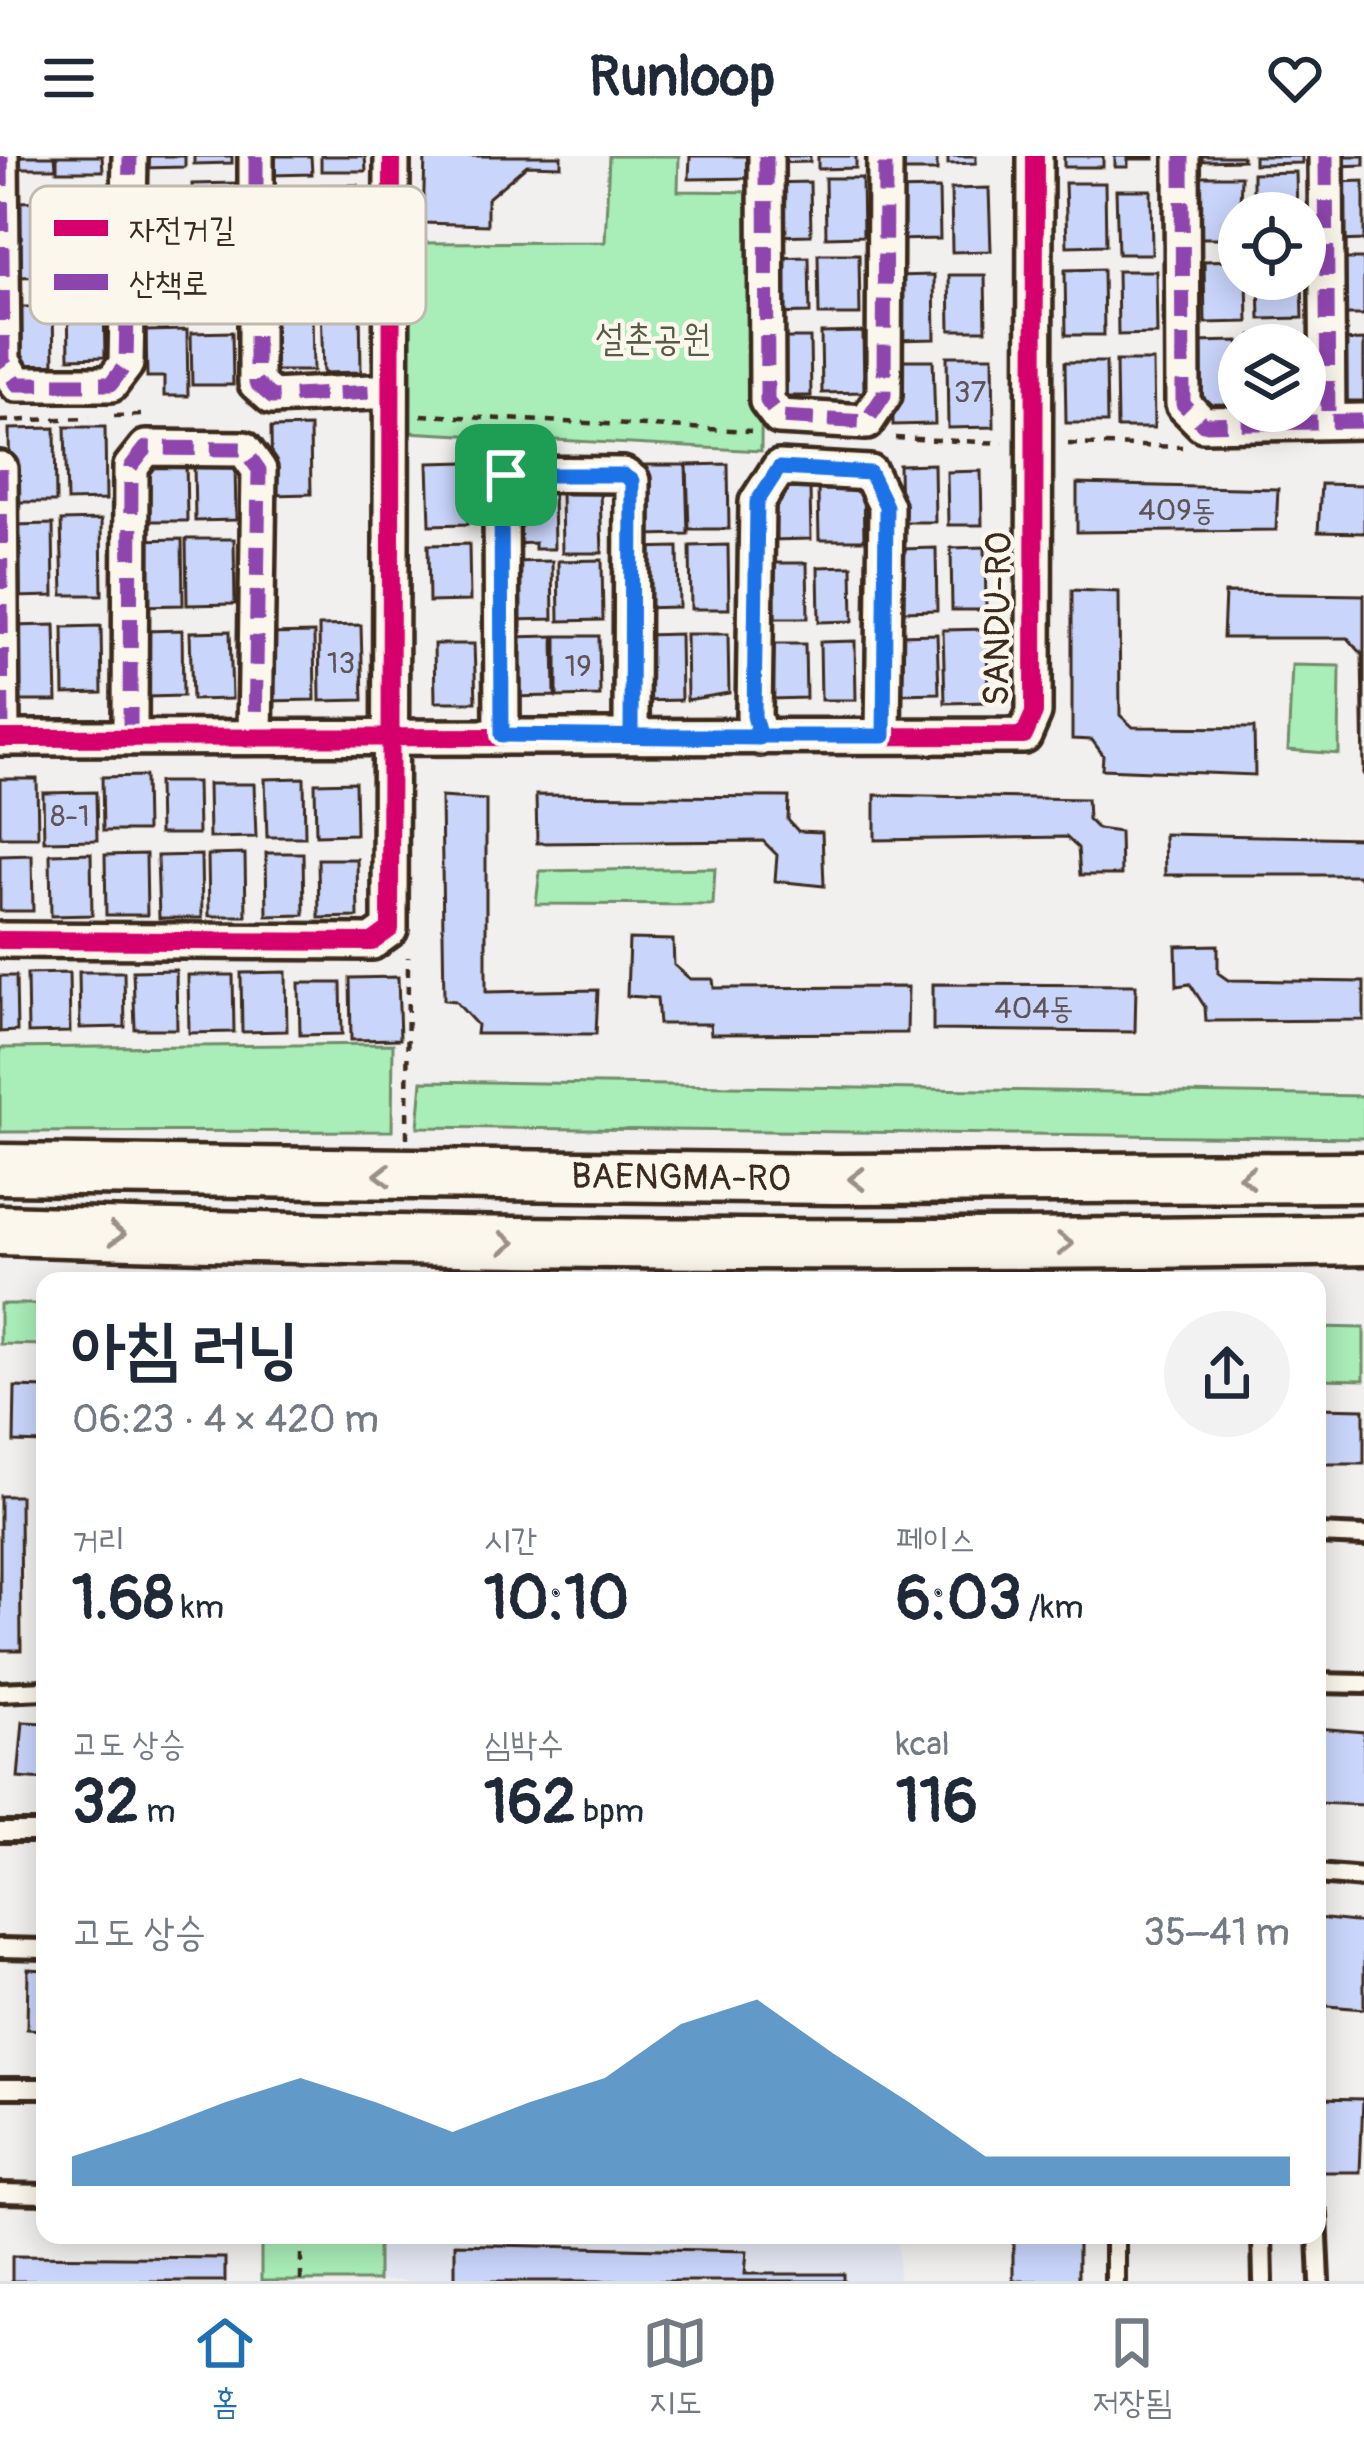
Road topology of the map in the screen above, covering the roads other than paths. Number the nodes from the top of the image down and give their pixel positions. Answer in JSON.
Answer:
{"nodes":[{"id":1,"x":1,"y":156,"type":"edge"},
{"id":2,"x":130,"y":156,"type":"edge"},
{"id":3,"x":766,"y":156,"type":"edge"},
{"id":4,"x":885,"y":156,"type":"edge"},
{"id":5,"x":1035,"y":156,"type":"edge"},
{"id":6,"x":1182,"y":156,"type":"edge"},
{"id":7,"x":1326,"y":156,"type":"edge"},
{"id":8,"x":129,"y":186,"type":"edge"},
{"id":9,"x":127,"y":324,"type":"edge"},
{"id":10,"x":256,"y":324,"type":"edge"},
{"id":11,"x":392,"y":324,"type":"edge"},
{"id":12,"x":392,"y":392,"type":"junction"},
{"id":13,"x":1328,"y":421,"type":"junction"},
{"id":14,"x":1364,"y":421,"type":"edge"},
{"id":15,"x":0,"y":469,"type":"edge"},
{"id":16,"x":502,"y":735,"type":"junction"},
{"id":17,"x":390,"y":736,"type":"junction"},
{"id":18,"x":631,"y":736,"type":"junction"},
{"id":19,"x":884,"y":736,"type":"junction"},
{"id":20,"x":255,"y":737,"type":"junction"},
{"id":21,"x":1,"y":738,"type":"edge"},
{"id":22,"x":130,"y":738,"type":"junction"},
{"id":23,"x":760,"y":738,"type":"junction"},
{"id":24,"x":0,"y":940,"type":"edge"},
{"id":25,"x":0,"y":1169,"type":"edge"},
{"id":26,"x":1364,"y":1177,"type":"edge"},
{"id":27,"x":0,"y":1230,"type":"edge"},
{"id":28,"x":1364,"y":1240,"type":"edge"},
{"id":29,"x":1326,"y":1534,"type":"edge"},
{"id":30,"x":1364,"y":1536,"type":"edge"},
{"id":31,"x":1326,"y":1683,"type":"edge"},
{"id":32,"x":1364,"y":1684,"type":"edge"},
{"id":33,"x":36,"y":1690,"type":"edge"},
{"id":34,"x":0,"y":1692,"type":"edge"},
{"id":35,"x":0,"y":1832,"type":"edge"},
{"id":36,"x":36,"y":1832,"type":"edge"},
{"id":37,"x":1326,"y":1875,"type":"edge"},
{"id":38,"x":1364,"y":1878,"type":"edge"},
{"id":39,"x":0,"y":1948,"type":"edge"},
{"id":40,"x":36,"y":1949,"type":"edge"},
{"id":41,"x":0,"y":2088,"type":"edge"},
{"id":42,"x":36,"y":2088,"type":"edge"},
{"id":43,"x":0,"y":2193,"type":"edge"},
{"id":44,"x":36,"y":2194,"type":"edge"},
{"id":45,"x":1115,"y":2244,"type":"edge"},
{"id":46,"x":1262,"y":2244,"type":"edge"},
{"id":47,"x":1318,"y":2244,"type":"edge"},
{"id":48,"x":1115,"y":2281,"type":"edge"},
{"id":49,"x":1263,"y":2281,"type":"edge"},
{"id":50,"x":1320,"y":2281,"type":"edge"}],
"edges":[{"from":1,"to":9,"type":"street"},
{"from":2,"to":8,"type":"street"},
{"from":3,"to":4,"type":"street"},
{"from":5,"to":19,"type":"street","name":"SANDU-RO"},
{"from":6,"to":13,"type":"street"},
{"from":7,"to":13,"type":"street"},
{"from":10,"to":12,"type":"street"},
{"from":11,"to":12,"type":"street"},
{"from":12,"to":17,"type":"street"},
{"from":13,"to":14,"type":"street"},
{"from":15,"to":21,"type":"street","name":"SANDU-RO"},
{"from":16,"to":17,"type":"street","name":"SANDU-RO"},
{"from":16,"to":18,"type":"street","name":"SANDU-RO"},
{"from":16,"to":18,"type":"street"},
{"from":17,"to":20,"type":"street","name":"SANDU-RO"},
{"from":17,"to":24,"type":"street"},
{"from":18,"to":23,"type":"street","name":"SANDU-RO"},
{"from":19,"to":23,"type":"street","name":"SANDU-RO"},
{"from":19,"to":23,"type":"street"},
{"from":20,"to":22,"type":"street","name":"SANDU-RO"},
{"from":20,"to":22,"type":"street"},
{"from":21,"to":22,"type":"street","name":"SANDU-RO"},
{"from":26,"to":25,"type":"main road","name":"BAENGMA-RO","one_way":true},
{"from":27,"to":28,"type":"main road","name":"BAENGMA-RO","one_way":true},
{"from":29,"to":30,"type":"lane"},
{"from":31,"to":32,"type":"lane"},
{"from":33,"to":34,"type":"lane"},
{"from":35,"to":36,"type":"lane"},
{"from":37,"to":38,"type":"lane"},
{"from":39,"to":40,"type":"lane"},
{"from":41,"to":42,"type":"lane"},
{"from":43,"to":44,"type":"lane"},
{"from":45,"to":48,"type":"lane"},
{"from":46,"to":49,"type":"lane"},
{"from":47,"to":50,"type":"lane"}]}
